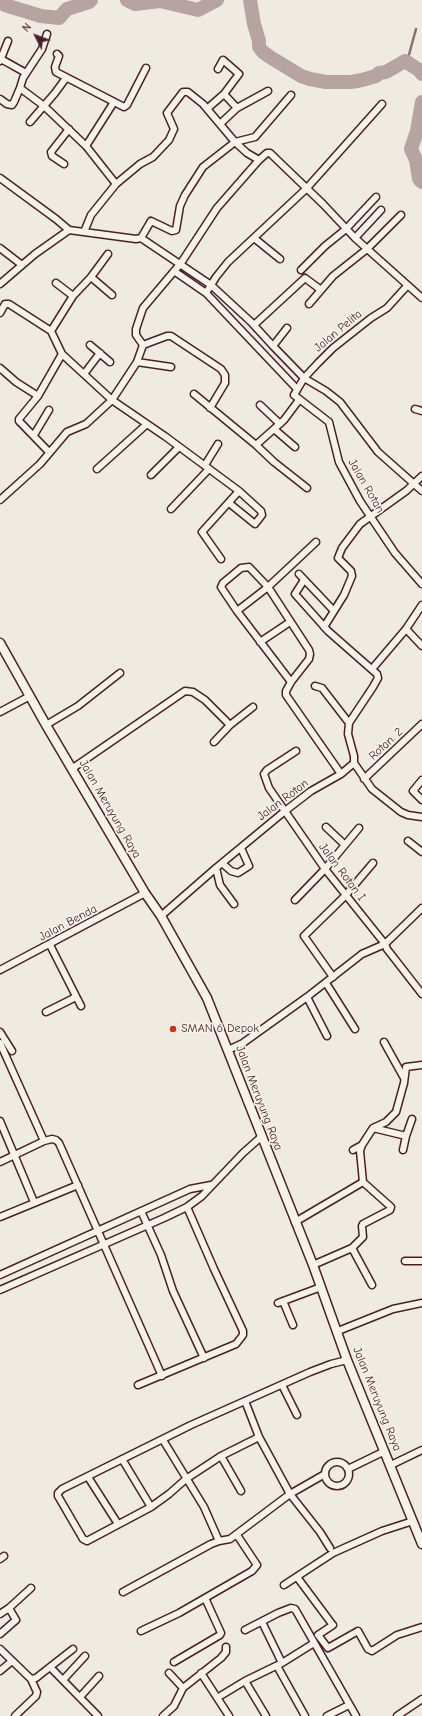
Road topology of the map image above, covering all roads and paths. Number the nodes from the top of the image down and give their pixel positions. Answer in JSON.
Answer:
{"nodes":[{"id":1,"x":47,"y":34,"type":"dead end"},
{"id":2,"x":8,"y":41,"type":"dead end"},
{"id":3,"x":57,"y":54,"type":"dead end"},
{"id":4,"x":0,"y":60,"type":"edge"},
{"id":5,"x":146,"y":68,"type":"dead end"},
{"id":6,"x":218,"y":69,"type":"dead end"},
{"id":7,"x":26,"y":73,"type":"junction"},
{"id":8,"x":66,"y":78,"type":"junction"},
{"id":9,"x":20,"y":88,"type":"junction"},
{"id":10,"x":268,"y":91,"type":"dead end"},
{"id":11,"x":224,"y":94,"type":"junction"},
{"id":12,"x":292,"y":95,"type":"dead end"},
{"id":13,"x":0,"y":99,"type":"edge"},
{"id":14,"x":114,"y":102,"type":"junction"},
{"id":15,"x":382,"y":104,"type":"dead end"},
{"id":16,"x":44,"y":106,"type":"junction"},
{"id":17,"x":208,"y":108,"type":"junction"},
{"id":18,"x":237,"y":108,"type":"junction"},
{"id":19,"x":30,"y":122,"type":"dead end"},
{"id":20,"x":220,"y":124,"type":"junction"},
{"id":21,"x":69,"y":129,"type":"junction"},
{"id":22,"x":235,"y":142,"type":"junction"},
{"id":23,"x":86,"y":146,"type":"junction"},
{"id":24,"x":259,"y":160,"type":"junction"},
{"id":25,"x":64,"y":164,"type":"dead end"},
{"id":26,"x":0,"y":178,"type":"edge"},
{"id":27,"x":116,"y":184,"type":"junction"},
{"id":28,"x":306,"y":189,"type":"junction"},
{"id":29,"x":376,"y":197,"type":"dead end"},
{"id":30,"x":381,"y":210,"type":"dead end"},
{"id":31,"x":401,"y":216,"type":"dead end"},
{"id":32,"x":69,"y":230,"type":"junction"},
{"id":33,"x":346,"y":230,"type":"junction"},
{"id":34,"x":84,"y":232,"type":"junction"},
{"id":35,"x":141,"y":238,"type":"junction"},
{"id":36,"x":254,"y":238,"type":"junction"},
{"id":37,"x":355,"y":238,"type":"junction"},
{"id":38,"x":0,"y":248,"type":"edge"},
{"id":39,"x":367,"y":249,"type":"junction"},
{"id":40,"x":108,"y":254,"type":"dead end"},
{"id":41,"x":280,"y":259,"type":"dead end"},
{"id":42,"x":181,"y":263,"type":"junction"},
{"id":43,"x":22,"y":265,"type":"junction"},
{"id":44,"x":302,"y":270,"type":"dead end"},
{"id":45,"x":174,"y":271,"type":"junction"},
{"id":46,"x":91,"y":276,"type":"junction"},
{"id":47,"x":56,"y":282,"type":"dead end"},
{"id":48,"x":0,"y":284,"type":"edge"},
{"id":49,"x":211,"y":285,"type":"junction"},
{"id":50,"x":407,"y":286,"type":"junction"},
{"id":51,"x":321,"y":290,"type":"junction"},
{"id":52,"x":206,"y":293,"type":"junction"},
{"id":53,"x":112,"y":295,"type":"dead end"},
{"id":54,"x":73,"y":296,"type":"junction"},
{"id":55,"x":422,"y":298,"type":"edge"},
{"id":56,"x":309,"y":304,"type":"dead end"},
{"id":57,"x":0,"y":313,"type":"edge"},
{"id":58,"x":254,"y":325,"type":"junction"},
{"id":59,"x":287,"y":328,"type":"dead end"},
{"id":60,"x":51,"y":331,"type":"junction"},
{"id":61,"x":90,"y":345,"type":"dead end"},
{"id":62,"x":143,"y":345,"type":"junction"},
{"id":63,"x":273,"y":346,"type":"junction"},
{"id":64,"x":100,"y":353,"type":"junction"},
{"id":65,"x":62,"y":354,"type":"junction"},
{"id":66,"x":110,"y":362,"type":"dead end"},
{"id":67,"x":137,"y":362,"type":"junction"},
{"id":68,"x":171,"y":367,"type":"dead end"},
{"id":69,"x":0,"y":368,"type":"edge"},
{"id":70,"x":84,"y":374,"type":"junction"},
{"id":71,"x":304,"y":378,"type":"junction"},
{"id":72,"x":297,"y":389,"type":"junction"},
{"id":73,"x":194,"y":394,"type":"dead end"},
{"id":74,"x":38,"y":396,"type":"junction"},
{"id":75,"x":112,"y":400,"type":"junction"},
{"id":76,"x":300,"y":400,"type":"junction"},
{"id":77,"x":260,"y":405,"type":"dead end"},
{"id":78,"x":210,"y":408,"type":"junction"},
{"id":79,"x":415,"y":409,"type":"dead end"},
{"id":80,"x":49,"y":410,"type":"dead end"},
{"id":81,"x":422,"y":411,"type":"edge"},
{"id":82,"x":147,"y":424,"type":"junction"},
{"id":83,"x":280,"y":424,"type":"junction"},
{"id":84,"x":274,"y":429,"type":"junction"},
{"id":85,"x":34,"y":435,"type":"junction"},
{"id":86,"x":218,"y":444,"type":"dead end"},
{"id":87,"x":256,"y":445,"type":"junction"},
{"id":88,"x":179,"y":447,"type":"junction"},
{"id":89,"x":294,"y":447,"type":"dead end"},
{"id":90,"x":49,"y":452,"type":"junction"},
{"id":91,"x":207,"y":467,"type":"junction"},
{"id":92,"x":97,"y":469,"type":"dead end"},
{"id":93,"x":151,"y":475,"type":"dead end"},
{"id":94,"x":422,"y":476,"type":"edge"},
{"id":95,"x":414,"y":485,"type":"junction"},
{"id":96,"x":307,"y":488,"type":"dead end"},
{"id":97,"x":239,"y":491,"type":"junction"},
{"id":98,"x":422,"y":491,"type":"edge"},
{"id":99,"x":0,"y":500,"type":"edge"},
{"id":100,"x":229,"y":503,"type":"junction"},
{"id":101,"x":171,"y":509,"type":"dead end"},
{"id":102,"x":371,"y":516,"type":"junction"},
{"id":103,"x":316,"y":542,"type":"dead end"},
{"id":104,"x":221,"y":559,"type":"dead end"},
{"id":105,"x":299,"y":574,"type":"dead end"},
{"id":106,"x":304,"y":580,"type":"junction"},
{"id":107,"x":422,"y":584,"type":"edge"},
{"id":108,"x":268,"y":587,"type":"junction"},
{"id":109,"x":422,"y":605,"type":"edge"},
{"id":110,"x":237,"y":611,"type":"junction"},
{"id":111,"x":334,"y":611,"type":"junction"},
{"id":112,"x":290,"y":622,"type":"junction"},
{"id":113,"x":324,"y":627,"type":"junction"},
{"id":114,"x":406,"y":629,"type":"junction"},
{"id":115,"x":260,"y":642,"type":"junction"},
{"id":116,"x":0,"y":644,"type":"edge"},
{"id":117,"x":422,"y":646,"type":"edge"},
{"id":118,"x":372,"y":669,"type":"junction"},
{"id":119,"x":120,"y":673,"type":"dead end"},
{"id":120,"x":291,"y":682,"type":"junction"},
{"id":121,"x":315,"y":686,"type":"dead end"},
{"id":122,"x":30,"y":696,"type":"junction"},
{"id":123,"x":253,"y":707,"type":"dead end"},
{"id":124,"x":0,"y":712,"type":"edge"},
{"id":125,"x":349,"y":723,"type":"junction"},
{"id":126,"x":422,"y":724,"type":"edge"},
{"id":127,"x":46,"y":725,"type":"junction"},
{"id":128,"x":230,"y":725,"type":"junction"},
{"id":129,"x":214,"y":742,"type":"dead end"},
{"id":130,"x":296,"y":750,"type":"dead end"},
{"id":131,"x":354,"y":764,"type":"junction"},
{"id":132,"x":73,"y":768,"type":"junction"},
{"id":133,"x":341,"y":774,"type":"junction"},
{"id":134,"x":364,"y":779,"type":"junction"},
{"id":135,"x":422,"y":780,"type":"edge"},
{"id":136,"x":422,"y":800,"type":"edge"},
{"id":137,"x":285,"y":811,"type":"junction"},
{"id":138,"x":422,"y":817,"type":"edge"},
{"id":139,"x":326,"y":827,"type":"dead end"},
{"id":140,"x":359,"y":828,"type":"dead end"},
{"id":141,"x":408,"y":841,"type":"dead end"},
{"id":142,"x":345,"y":845,"type":"junction"},
{"id":143,"x":241,"y":848,"type":"junction"},
{"id":144,"x":422,"y":852,"type":"edge"},
{"id":145,"x":222,"y":863,"type":"junction"},
{"id":146,"x":373,"y":863,"type":"dead end"},
{"id":147,"x":216,"y":868,"type":"junction"},
{"id":148,"x":325,"y":869,"type":"junction"},
{"id":149,"x":145,"y":893,"type":"junction"},
{"id":150,"x":345,"y":896,"type":"junction"},
{"id":151,"x":295,"y":900,"type":"dead end"},
{"id":152,"x":234,"y":904,"type":"dead end"},
{"id":153,"x":422,"y":908,"type":"edge"},
{"id":154,"x":161,"y":916,"type":"junction"},
{"id":155,"x":385,"y":944,"type":"junction"},
{"id":156,"x":50,"y":945,"type":"junction"},
{"id":157,"x":0,"y":970,"type":"edge"},
{"id":158,"x":333,"y":977,"type":"junction"},
{"id":159,"x":326,"y":982,"type":"junction"},
{"id":160,"x":420,"y":986,"type":"edge"},
{"id":161,"x":422,"y":994,"type":"edge"},
{"id":162,"x":76,"y":997,"type":"junction"},
{"id":163,"x":307,"y":997,"type":"junction"},
{"id":164,"x":81,"y":1006,"type":"dead end"},
{"id":165,"x":46,"y":1012,"type":"dead end"},
{"id":166,"x":355,"y":1030,"type":"dead end"},
{"id":167,"x":0,"y":1032,"type":"edge"},
{"id":168,"x":327,"y":1036,"type":"dead end"},
{"id":169,"x":0,"y":1042,"type":"edge"},
{"id":170,"x":384,"y":1042,"type":"dead end"},
{"id":171,"x":228,"y":1050,"type":"junction"},
{"id":172,"x":12,"y":1052,"type":"dead end"},
{"id":173,"x":422,"y":1065,"type":"edge"},
{"id":174,"x":404,"y":1078,"type":"junction"},
{"id":175,"x":412,"y":1118,"type":"dead end"},
{"id":176,"x":0,"y":1122,"type":"edge"},
{"id":177,"x":373,"y":1128,"type":"junction"},
{"id":178,"x":406,"y":1136,"type":"junction"},
{"id":179,"x":261,"y":1137,"type":"junction"},
{"id":180,"x":44,"y":1141,"type":"junction"},
{"id":181,"x":362,"y":1145,"type":"junction"},
{"id":182,"x":353,"y":1150,"type":"dead end"},
{"id":183,"x":403,"y":1150,"type":"dead end"},
{"id":184,"x":14,"y":1156,"type":"junction"},
{"id":185,"x":0,"y":1162,"type":"edge"},
{"id":186,"x":363,"y":1182,"type":"junction"},
{"id":187,"x":78,"y":1185,"type":"junction"},
{"id":188,"x":211,"y":1185,"type":"junction"},
{"id":189,"x":34,"y":1202,"type":"junction"},
{"id":190,"x":187,"y":1207,"type":"junction"},
{"id":191,"x":141,"y":1211,"type":"junction"},
{"id":192,"x":0,"y":1217,"type":"edge"},
{"id":193,"x":295,"y":1222,"type":"junction"},
{"id":194,"x":148,"y":1225,"type":"junction"},
{"id":195,"x":98,"y":1232,"type":"junction"},
{"id":196,"x":103,"y":1244,"type":"junction"},
{"id":197,"x":352,"y":1248,"type":"junction"},
{"id":198,"x":405,"y":1261,"type":"dead end"},
{"id":199,"x":422,"y":1261,"type":"edge"},
{"id":200,"x":313,"y":1265,"type":"junction"},
{"id":201,"x":0,"y":1275,"type":"edge"},
{"id":202,"x":372,"y":1285,"type":"dead end"},
{"id":203,"x":321,"y":1287,"type":"junction"},
{"id":204,"x":0,"y":1290,"type":"edge"},
{"id":205,"x":422,"y":1303,"type":"edge"},
{"id":206,"x":293,"y":1325,"type":"dead end"},
{"id":207,"x":338,"y":1331,"type":"junction"},
{"id":208,"x":204,"y":1358,"type":"junction"},
{"id":209,"x":347,"y":1360,"type":"junction"},
{"id":210,"x":162,"y":1376,"type":"junction"},
{"id":211,"x":282,"y":1385,"type":"junction"},
{"id":212,"x":138,"y":1386,"type":"dead end"},
{"id":213,"x":245,"y":1401,"type":"junction"},
{"id":214,"x":297,"y":1415,"type":"dead end"},
{"id":215,"x":259,"y":1437,"type":"junction"},
{"id":216,"x":162,"y":1440,"type":"junction"},
{"id":217,"x":422,"y":1450,"type":"edge"},
{"id":218,"x":385,"y":1451,"type":"junction"},
{"id":219,"x":221,"y":1456,"type":"junction"},
{"id":220,"x":122,"y":1459,"type":"junction"},
{"id":221,"x":391,"y":1465,"type":"junction"},
{"id":222,"x":348,"y":1469,"type":"junction"},
{"id":223,"x":325,"y":1474,"type":"junction"},
{"id":224,"x":88,"y":1477,"type":"junction"},
{"id":225,"x":186,"y":1479,"type":"junction"},
{"id":226,"x":241,"y":1491,"type":"dead end"},
{"id":227,"x":290,"y":1494,"type":"junction"},
{"id":228,"x":151,"y":1507,"type":"junction"},
{"id":229,"x":413,"y":1521,"type":"junction"},
{"id":230,"x":118,"y":1524,"type":"junction"},
{"id":231,"x":237,"y":1535,"type":"junction"},
{"id":232,"x":219,"y":1541,"type":"junction"},
{"id":233,"x":422,"y":1544,"type":"edge"},
{"id":234,"x":330,"y":1548,"type":"dead end"},
{"id":235,"x":297,"y":1577,"type":"junction"},
{"id":236,"x":284,"y":1584,"type":"dead end"},
{"id":237,"x":31,"y":1588,"type":"dead end"},
{"id":238,"x":123,"y":1592,"type":"dead end"},
{"id":239,"x":205,"y":1598,"type":"junction"},
{"id":240,"x":9,"y":1608,"type":"junction"},
{"id":241,"x":0,"y":1614,"type":"edge"},
{"id":242,"x":262,"y":1622,"type":"junction"},
{"id":243,"x":422,"y":1627,"type":"edge"},
{"id":244,"x":245,"y":1630,"type":"dead end"},
{"id":245,"x":141,"y":1631,"type":"dead end"},
{"id":246,"x":0,"y":1634,"type":"edge"},
{"id":247,"x":314,"y":1643,"type":"junction"},
{"id":248,"x":226,"y":1647,"type":"dead end"},
{"id":249,"x":0,"y":1649,"type":"edge"},
{"id":250,"x":73,"y":1649,"type":"dead end"},
{"id":251,"x":85,"y":1656,"type":"dead end"},
{"id":252,"x":12,"y":1661,"type":"junction"},
{"id":253,"x":174,"y":1662,"type":"dead end"},
{"id":254,"x":280,"y":1665,"type":"junction"},
{"id":255,"x":50,"y":1668,"type":"junction"},
{"id":256,"x":0,"y":1671,"type":"edge"},
{"id":257,"x":201,"y":1673,"type":"junction"},
{"id":258,"x":169,"y":1674,"type":"dead end"},
{"id":259,"x":99,"y":1676,"type":"dead end"},
{"id":260,"x":31,"y":1679,"type":"junction"},
{"id":261,"x":63,"y":1680,"type":"junction"},
{"id":262,"x":245,"y":1681,"type":"junction"},
{"id":263,"x":183,"y":1688,"type":"junction"},
{"id":264,"x":80,"y":1697,"type":"junction"},
{"id":265,"x":218,"y":1698,"type":"junction"},
{"id":266,"x":422,"y":1699,"type":"edge"},
{"id":267,"x":349,"y":1705,"type":"junction"},
{"id":268,"x":15,"y":1716,"type":"edge"},
{"id":269,"x":98,"y":1716,"type":"edge"},
{"id":270,"x":163,"y":1716,"type":"edge"},
{"id":271,"x":229,"y":1716,"type":"edge"},
{"id":272,"x":266,"y":1716,"type":"edge"},
{"id":273,"x":306,"y":1716,"type":"edge"},
{"id":274,"x":327,"y":1716,"type":"edge"},
{"id":275,"x":356,"y":1716,"type":"edge"},
{"id":276,"x":397,"y":1716,"type":"edge"}],
"edges":[{"from":1,"to":7,"type":"street"},
{"from":2,"to":4,"type":"street"},
{"from":3,"to":8,"type":"street"},
{"from":4,"to":7,"type":"street"},
{"from":5,"to":14,"type":"street"},
{"from":6,"to":11,"type":"street"},
{"from":7,"to":9,"type":"street"},
{"from":8,"to":14,"type":"street"},
{"from":8,"to":16,"type":"street"},
{"from":9,"to":13,"type":"street"},
{"from":9,"to":16,"type":"street"},
{"from":10,"to":18,"type":"street"},
{"from":11,"to":17,"type":"street"},
{"from":11,"to":18,"type":"street"},
{"from":12,"to":22,"type":"street"},
{"from":14,"to":23,"type":"street"},
{"from":15,"to":28,"type":"street"},
{"from":16,"to":19,"type":"street"},
{"from":16,"to":21,"type":"street"},
{"from":17,"to":20,"type":"street"},
{"from":17,"to":27,"type":"street"},
{"from":18,"to":20,"type":"street"},
{"from":20,"to":22,"type":"street"},
{"from":21,"to":23,"type":"street"},
{"from":21,"to":25,"type":"street"},
{"from":22,"to":24,"type":"street"},
{"from":22,"to":35,"type":"street"},
{"from":23,"to":27,"type":"street"},
{"from":24,"to":28,"type":"street"},
{"from":24,"to":42,"type":"street"},
{"from":26,"to":32,"type":"street"},
{"from":27,"to":34,"type":"street"},
{"from":28,"to":33,"type":"street"},
{"from":28,"to":36,"type":"street"},
{"from":29,"to":33,"type":"street"},
{"from":30,"to":37,"type":"street"},
{"from":31,"to":39,"type":"street"},
{"from":32,"to":34,"type":"street"},
{"from":32,"to":43,"type":"street"},
{"from":33,"to":37,"type":"street"},
{"from":33,"to":44,"type":"street"},
{"from":34,"to":35,"type":"street"},
{"from":35,"to":42,"type":"street"},
{"from":36,"to":41,"type":"street"},
{"from":36,"to":49,"type":"street"},
{"from":37,"to":39,"type":"street"},
{"from":38,"to":43,"type":"street"},
{"from":39,"to":50,"type":"street"},
{"from":39,"to":51,"type":"street"},
{"from":40,"to":46,"type":"street"},
{"from":42,"to":45,"type":"street"},
{"from":42,"to":49,"type":"street"},
{"from":43,"to":48,"type":"street"},
{"from":45,"to":52,"type":"street"},
{"from":45,"to":62,"type":"street"},
{"from":46,"to":53,"type":"street"},
{"from":46,"to":54,"type":"street"},
{"from":47,"to":54,"type":"street"},
{"from":49,"to":52,"type":"street"},
{"from":49,"to":58,"type":"street"},
{"from":50,"to":55,"type":"street"},
{"from":50,"to":71,"type":"street","name":"Jalan Pelita"},
{"from":51,"to":56,"type":"street"},
{"from":51,"to":58,"type":"street"},
{"from":52,"to":72,"type":"street"},
{"from":54,"to":60,"type":"street"},
{"from":57,"to":60,"type":"street"},
{"from":58,"to":63,"type":"street"},
{"from":59,"to":63,"type":"street"},
{"from":60,"to":65,"type":"street"},
{"from":61,"to":64,"type":"street"},
{"from":62,"to":67,"type":"street"},
{"from":62,"to":78,"type":"street"},
{"from":63,"to":71,"type":"street"},
{"from":64,"to":66,"type":"street"},
{"from":64,"to":70,"type":"street"},
{"from":65,"to":70,"type":"street"},
{"from":65,"to":74,"type":"street"},
{"from":67,"to":68,"type":"street"},
{"from":67,"to":75,"type":"street"},
{"from":69,"to":74,"type":"street"},
{"from":70,"to":75,"type":"street"},
{"from":71,"to":72,"type":"street","name":"Jalan Pelita"},
{"from":71,"to":95,"type":"street"},
{"from":72,"to":76,"type":"street"},
{"from":73,"to":78,"type":"street"},
{"from":74,"to":85,"type":"street"},
{"from":75,"to":82,"type":"street"},
{"from":75,"to":90,"type":"street"},
{"from":76,"to":83,"type":"street"},
{"from":76,"to":102,"type":"street","name":"Jalan Rotan"},
{"from":77,"to":83,"type":"street"},
{"from":78,"to":87,"type":"street"},
{"from":79,"to":81,"type":"street"},
{"from":80,"to":85,"type":"street"},
{"from":82,"to":88,"type":"street"},
{"from":82,"to":92,"type":"street"},
{"from":83,"to":84,"type":"street"},
{"from":84,"to":87,"type":"street"},
{"from":84,"to":89,"type":"street"},
{"from":85,"to":90,"type":"street"},
{"from":86,"to":91,"type":"street"},
{"from":87,"to":96,"type":"street"},
{"from":88,"to":91,"type":"street"},
{"from":88,"to":93,"type":"street"},
{"from":90,"to":99,"type":"street"},
{"from":91,"to":97,"type":"street"},
{"from":91,"to":101,"type":"street"},
{"from":94,"to":95,"type":"street"},
{"from":95,"to":98,"type":"street"},
{"from":95,"to":102,"type":"street"},
{"from":97,"to":100,"type":"street"},
{"from":97,"to":100,"type":"street"},
{"from":100,"to":104,"type":"street"},
{"from":102,"to":107,"type":"street","name":"Jalan Rotan"},
{"from":102,"to":111,"type":"street"},
{"from":103,"to":108,"type":"street"},
{"from":105,"to":106,"type":"street"},
{"from":106,"to":111,"type":"street"},
{"from":106,"to":113,"type":"street"},
{"from":108,"to":110,"type":"street"},
{"from":108,"to":110,"type":"street"},
{"from":108,"to":112,"type":"street"},
{"from":109,"to":114,"type":"street"},
{"from":110,"to":115,"type":"street"},
{"from":111,"to":113,"type":"street"},
{"from":112,"to":115,"type":"street"},
{"from":112,"to":120,"type":"street"},
{"from":113,"to":118,"type":"street"},
{"from":114,"to":117,"type":"street"},
{"from":114,"to":118,"type":"street"},
{"from":115,"to":120,"type":"street"},
{"from":116,"to":122,"type":"main road","name":"Jalan Meruyung Raya"},
{"from":118,"to":125,"type":"street"},
{"from":119,"to":127,"type":"street"},
{"from":120,"to":133,"type":"street"},
{"from":121,"to":125,"type":"street"},
{"from":122,"to":124,"type":"street"},
{"from":122,"to":127,"type":"main road","name":"Jalan Meruyung Raya"},
{"from":123,"to":128,"type":"street"},
{"from":125,"to":131,"type":"street"},
{"from":126,"to":134,"type":"street","name":"Rotan. 2"},
{"from":127,"to":132,"type":"main road","name":"Jalan Meruyung Raya"},
{"from":128,"to":129,"type":"street"},
{"from":128,"to":132,"type":"street"},
{"from":130,"to":137,"type":"street","name":"Jalan Rotan I"},
{"from":131,"to":133,"type":"street","name":"Jalan Rotan"},
{"from":131,"to":134,"type":"street"},
{"from":132,"to":149,"type":"main road","name":"Jalan Meruyung Raya"},
{"from":133,"to":137,"type":"street","name":"Jalan Rotan"},
{"from":134,"to":138,"type":"street"},
{"from":135,"to":136,"type":"street"},
{"from":137,"to":143,"type":"street","name":"Jalan Rotan"},
{"from":137,"to":148,"type":"street","name":"Jalan Rotan I"},
{"from":139,"to":142,"type":"street"},
{"from":140,"to":142,"type":"street"},
{"from":141,"to":144,"type":"street"},
{"from":142,"to":148,"type":"street"},
{"from":143,"to":145,"type":"street","name":"Jalan Rotan"},
{"from":143,"to":145,"type":"street"},
{"from":145,"to":147,"type":"street","name":"Jalan Rotan"},
{"from":146,"to":150,"type":"street"},
{"from":147,"to":152,"type":"street"},
{"from":147,"to":154,"type":"street","name":"Jalan Rotan"},
{"from":148,"to":150,"type":"street","name":"Jalan Rotan I"},
{"from":148,"to":151,"type":"street"},
{"from":149,"to":154,"type":"main road","name":"Jalan Meruyung Raya"},
{"from":149,"to":156,"type":"street","name":"Jalan Benda"},
{"from":150,"to":155,"type":"street","name":"Jalan Rotan I"},
{"from":150,"to":158,"type":"street"},
{"from":153,"to":155,"type":"street"},
{"from":154,"to":171,"type":"main road","name":"Jalan Meruyung Raya"},
{"from":155,"to":158,"type":"street"},
{"from":155,"to":160,"type":"street","name":"Jalan Rotan I"},
{"from":156,"to":157,"type":"street","name":"Jalan Benda"},
{"from":156,"to":162,"type":"street"},
{"from":158,"to":159,"type":"street"},
{"from":159,"to":163,"type":"street"},
{"from":159,"to":166,"type":"street"},
{"from":160,"to":161,"type":"street","name":"Jalan Rotan I"},
{"from":162,"to":164,"type":"street"},
{"from":162,"to":165,"type":"street"},
{"from":163,"to":168,"type":"street"},
{"from":163,"to":171,"type":"street"},
{"from":167,"to":172,"type":"street"},
{"from":169,"to":180,"type":"street"},
{"from":170,"to":174,"type":"street"},
{"from":171,"to":179,"type":"main road","name":"Jalan Meruyung Raya"},
{"from":173,"to":174,"type":"street"},
{"from":174,"to":177,"type":"street"},
{"from":175,"to":178,"type":"street"},
{"from":176,"to":184,"type":"street"},
{"from":177,"to":178,"type":"street"},
{"from":177,"to":181,"type":"street"},
{"from":178,"to":183,"type":"street"},
{"from":179,"to":188,"type":"street"},
{"from":179,"to":193,"type":"main road","name":"Jalan Meruyung Raya"},
{"from":180,"to":184,"type":"street"},
{"from":180,"to":187,"type":"street"},
{"from":181,"to":182,"type":"street"},
{"from":181,"to":186,"type":"street"},
{"from":184,"to":185,"type":"street"},
{"from":184,"to":189,"type":"street"},
{"from":186,"to":193,"type":"street"},
{"from":186,"to":197,"type":"street"},
{"from":187,"to":189,"type":"street"},
{"from":187,"to":195,"type":"street"},
{"from":188,"to":190,"type":"street"},
{"from":188,"to":191,"type":"street"},
{"from":189,"to":192,"type":"street"},
{"from":190,"to":194,"type":"street"},
{"from":190,"to":208,"type":"street"},
{"from":191,"to":194,"type":"street"},
{"from":191,"to":195,"type":"street"},
{"from":193,"to":200,"type":"main road","name":"Jalan Meruyung Raya"},
{"from":194,"to":196,"type":"street"},
{"from":194,"to":208,"type":"street"},
{"from":195,"to":196,"type":"street"},
{"from":195,"to":201,"type":"street"},
{"from":196,"to":204,"type":"street"},
{"from":196,"to":210,"type":"street"},
{"from":197,"to":200,"type":"street"},
{"from":197,"to":202,"type":"street"},
{"from":198,"to":199,"type":"street"},
{"from":200,"to":203,"type":"main road","name":"Jalan Meruyung Raya"},
{"from":203,"to":206,"type":"street"},
{"from":203,"to":207,"type":"main road","name":"Jalan Meruyung Raya"},
{"from":205,"to":207,"type":"street"},
{"from":207,"to":209,"type":"main road","name":"Jalan Meruyung Raya"},
{"from":208,"to":210,"type":"street"},
{"from":209,"to":211,"type":"street"},
{"from":209,"to":218,"type":"main road","name":"Jalan Meruyung Raya"},
{"from":210,"to":212,"type":"street"},
{"from":211,"to":213,"type":"street"},
{"from":211,"to":214,"type":"street"},
{"from":213,"to":215,"type":"street"},
{"from":213,"to":216,"type":"street"},
{"from":215,"to":219,"type":"street"},
{"from":215,"to":227,"type":"street"},
{"from":216,"to":220,"type":"street"},
{"from":216,"to":225,"type":"street"},
{"from":217,"to":221,"type":"street"},
{"from":218,"to":221,"type":"main road","name":"Jalan Meruyung Raya"},
{"from":218,"to":222,"type":"street"},
{"from":219,"to":225,"type":"street"},
{"from":219,"to":226,"type":"street"},
{"from":220,"to":224,"type":"street"},
{"from":220,"to":228,"type":"street"},
{"from":221,"to":229,"type":"main road","name":"Jalan Meruyung Raya"},
{"from":222,"to":223,"type":"street"},
{"from":222,"to":223,"type":"street"},
{"from":223,"to":227,"type":"street"},
{"from":224,"to":230,"type":"street"},
{"from":224,"to":230,"type":"street"},
{"from":225,"to":228,"type":"street"},
{"from":225,"to":232,"type":"street"},
{"from":227,"to":231,"type":"street"},
{"from":227,"to":234,"type":"street"},
{"from":228,"to":230,"type":"street"},
{"from":229,"to":233,"type":"main road","name":"Jalan Meruyung Raya"},
{"from":229,"to":235,"type":"street"},
{"from":231,"to":232,"type":"street"},
{"from":231,"to":239,"type":"street"},
{"from":232,"to":238,"type":"street"},
{"from":235,"to":236,"type":"street"},
{"from":235,"to":243,"type":"street"},
{"from":237,"to":240,"type":"street"},
{"from":239,"to":245,"type":"street"},
{"from":239,"to":253,"type":"street"},
{"from":240,"to":241,"type":"street"},
{"from":240,"to":246,"type":"street"},
{"from":242,"to":244,"type":"street"},
{"from":242,"to":247,"type":"street"},
{"from":242,"to":254,"type":"street"},
{"from":247,"to":254,"type":"street"},
{"from":247,"to":267,"type":"street"},
{"from":248,"to":257,"type":"street"},
{"from":249,"to":252,"type":"street"},
{"from":250,"to":255,"type":"street"},
{"from":251,"to":261,"type":"street"},
{"from":252,"to":256,"type":"street"},
{"from":252,"to":260,"type":"street"},
{"from":254,"to":262,"type":"street"},
{"from":254,"to":273,"type":"street"},
{"from":255,"to":260,"type":"street"},
{"from":255,"to":261,"type":"street"},
{"from":257,"to":263,"type":"street"},
{"from":257,"to":265,"type":"street"},
{"from":258,"to":263,"type":"street"},
{"from":259,"to":264,"type":"street"},
{"from":260,"to":268,"type":"street"},
{"from":261,"to":264,"type":"street"},
{"from":262,"to":265,"type":"street"},
{"from":262,"to":272,"type":"street"},
{"from":263,"to":270,"type":"street"},
{"from":264,"to":269,"type":"street"},
{"from":265,"to":271,"type":"street"},
{"from":266,"to":276,"type":"street"},
{"from":267,"to":274,"type":"street"},
{"from":267,"to":275,"type":"street"}]}
